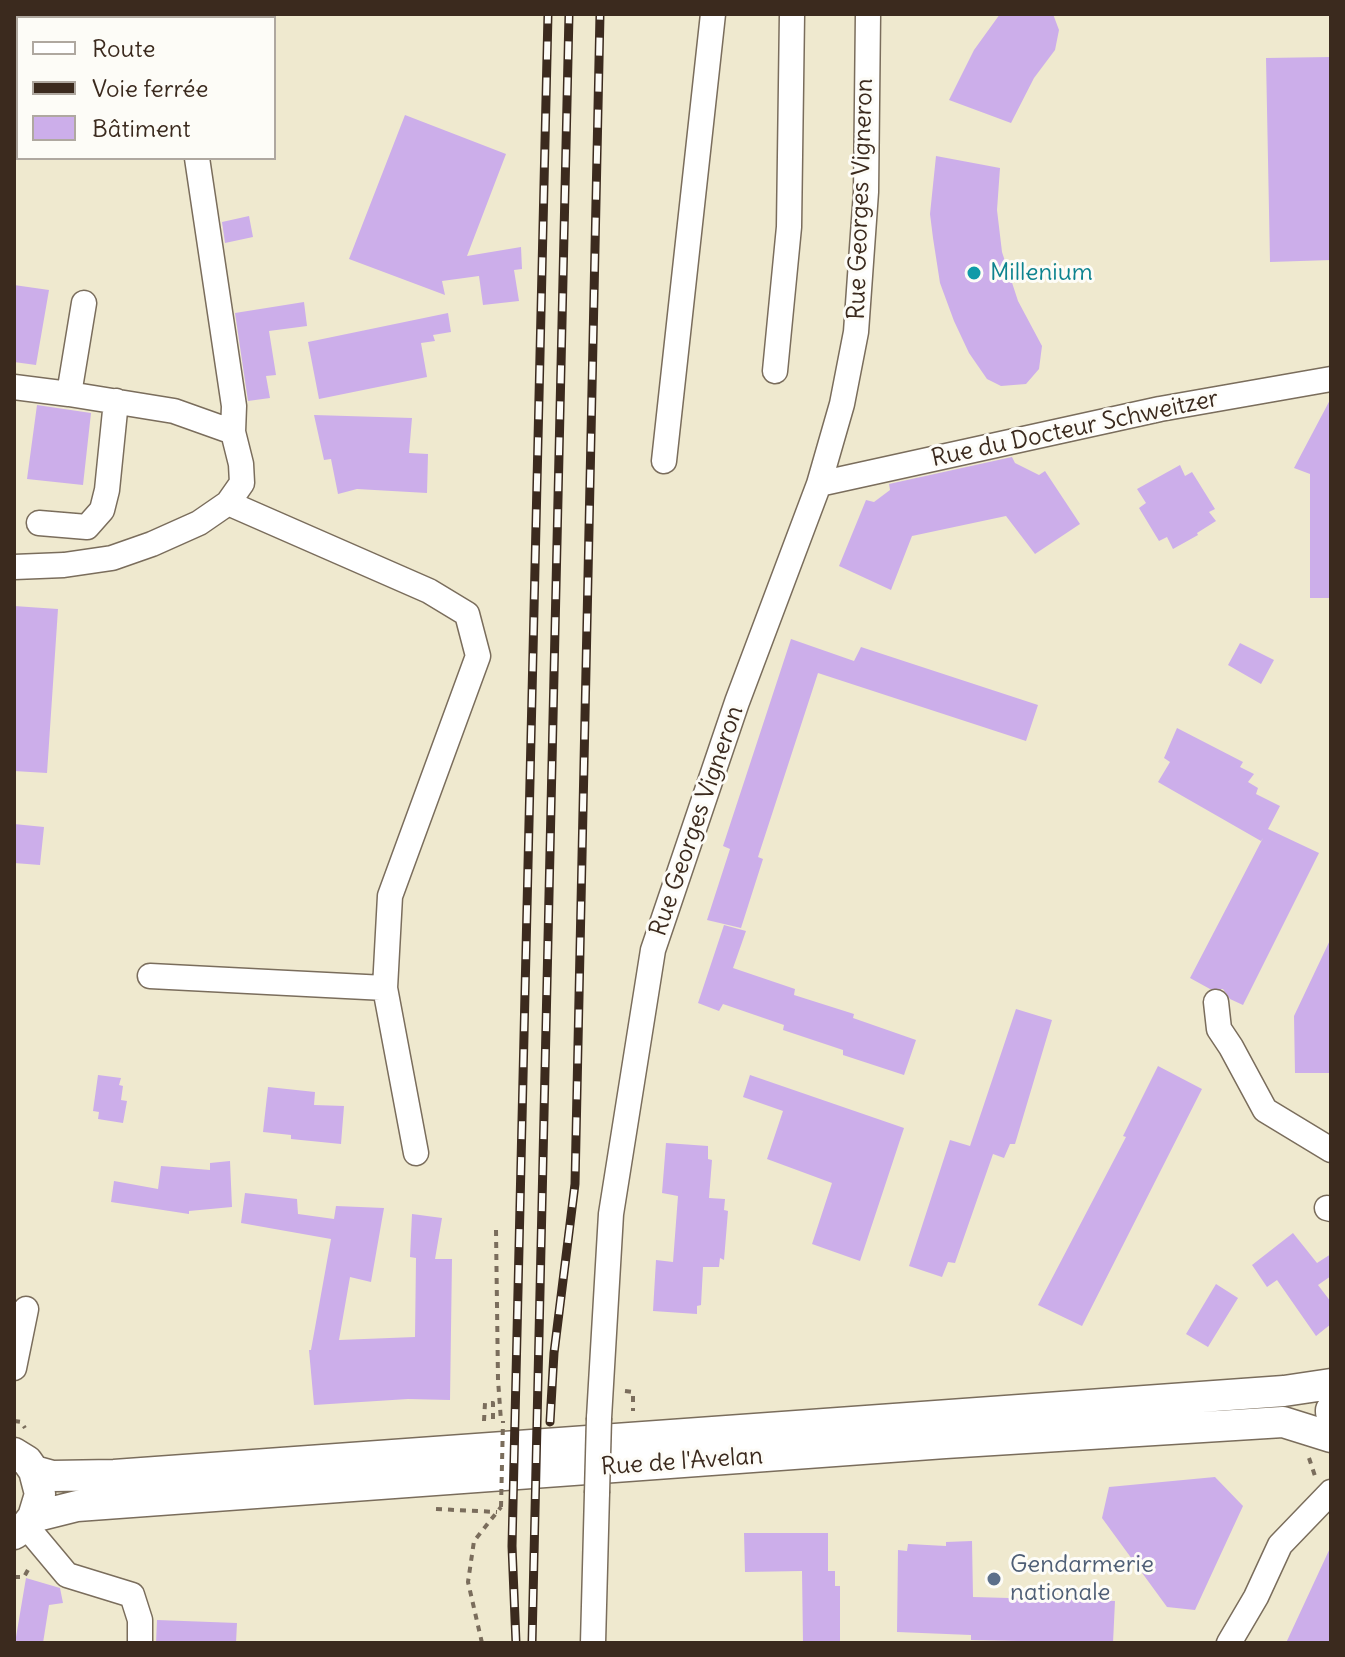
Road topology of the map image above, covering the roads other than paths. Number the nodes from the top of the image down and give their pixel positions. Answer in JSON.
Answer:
{"nodes":[{"id":1,"x":713,"y":14,"type":"edge"},
{"id":2,"x":792,"y":14,"type":"edge"},
{"id":3,"x":868,"y":14,"type":"edge"},
{"id":4,"x":197,"y":160,"type":"edge"},
{"id":5,"x":84,"y":303,"type":"dead end"},
{"id":6,"x":775,"y":371,"type":"dead end"},
{"id":7,"x":1331,"y":379,"type":"edge"},
{"id":8,"x":14,"y":387,"type":"edge"},
{"id":9,"x":69,"y":394,"type":"junction"},
{"id":10,"x":116,"y":401,"type":"junction"},
{"id":11,"x":233,"y":432,"type":"junction"},
{"id":12,"x":664,"y":461,"type":"dead end"},
{"id":13,"x":819,"y":484,"type":"junction"},
{"id":14,"x":228,"y":503,"type":"junction"},
{"id":15,"x":39,"y":523,"type":"dead end"},
{"id":16,"x":14,"y":567,"type":"edge"},
{"id":17,"x":150,"y":976,"type":"dead end"},
{"id":18,"x":385,"y":988,"type":"junction"},
{"id":19,"x":1216,"y":1002,"type":"dead end"},
{"id":20,"x":1331,"y":1150,"type":"edge"},
{"id":21,"x":416,"y":1153,"type":"dead end"},
{"id":22,"x":26,"y":1309,"type":"dead end"},
{"id":23,"x":14,"y":1368,"type":"edge"},
{"id":24,"x":1331,"y":1384,"type":"edge"},
{"id":25,"x":1331,"y":1437,"type":"edge"},
{"id":26,"x":24,"y":1462,"type":"edge"},
{"id":27,"x":1322,"y":1501,"type":"edge"},
{"id":28,"x":22,"y":1532,"type":"edge"},
{"id":29,"x":140,"y":1643,"type":"edge"},
{"id":30,"x":593,"y":1643,"type":"edge"},
{"id":31,"x":1229,"y":1643,"type":"edge"}],
"edges":[{"from":1,"to":12,"type":"street"},
{"from":2,"to":6,"type":"street"},
{"from":3,"to":13,"type":"street","name":"Rue Georges Vigneron"},
{"from":4,"to":11,"type":"street"},
{"from":5,"to":9,"type":"street"},
{"from":7,"to":13,"type":"street","name":"Rue du Docteur Schweitzer"},
{"from":8,"to":9,"type":"street"},
{"from":9,"to":10,"type":"street"},
{"from":10,"to":11,"type":"street"},
{"from":10,"to":15,"type":"street"},
{"from":11,"to":14,"type":"street"},
{"from":13,"to":30,"type":"street","name":"Rue Georges Vigneron","bridge":true},
{"from":14,"to":16,"type":"street"},
{"from":14,"to":18,"type":"street"},
{"from":17,"to":18,"type":"street"},
{"from":18,"to":21,"type":"street"},
{"from":19,"to":20,"type":"street"},
{"from":22,"to":23,"type":"street"},
{"from":24,"to":26,"type":"main road","name":"Rue de l'Avelan"},
{"from":25,"to":28,"type":"main road","name":"Rue de l'Avelan"},
{"from":26,"to":28,"type":"main road"},
{"from":27,"to":31,"type":"street"},
{"from":28,"to":29,"type":"street"}]}
